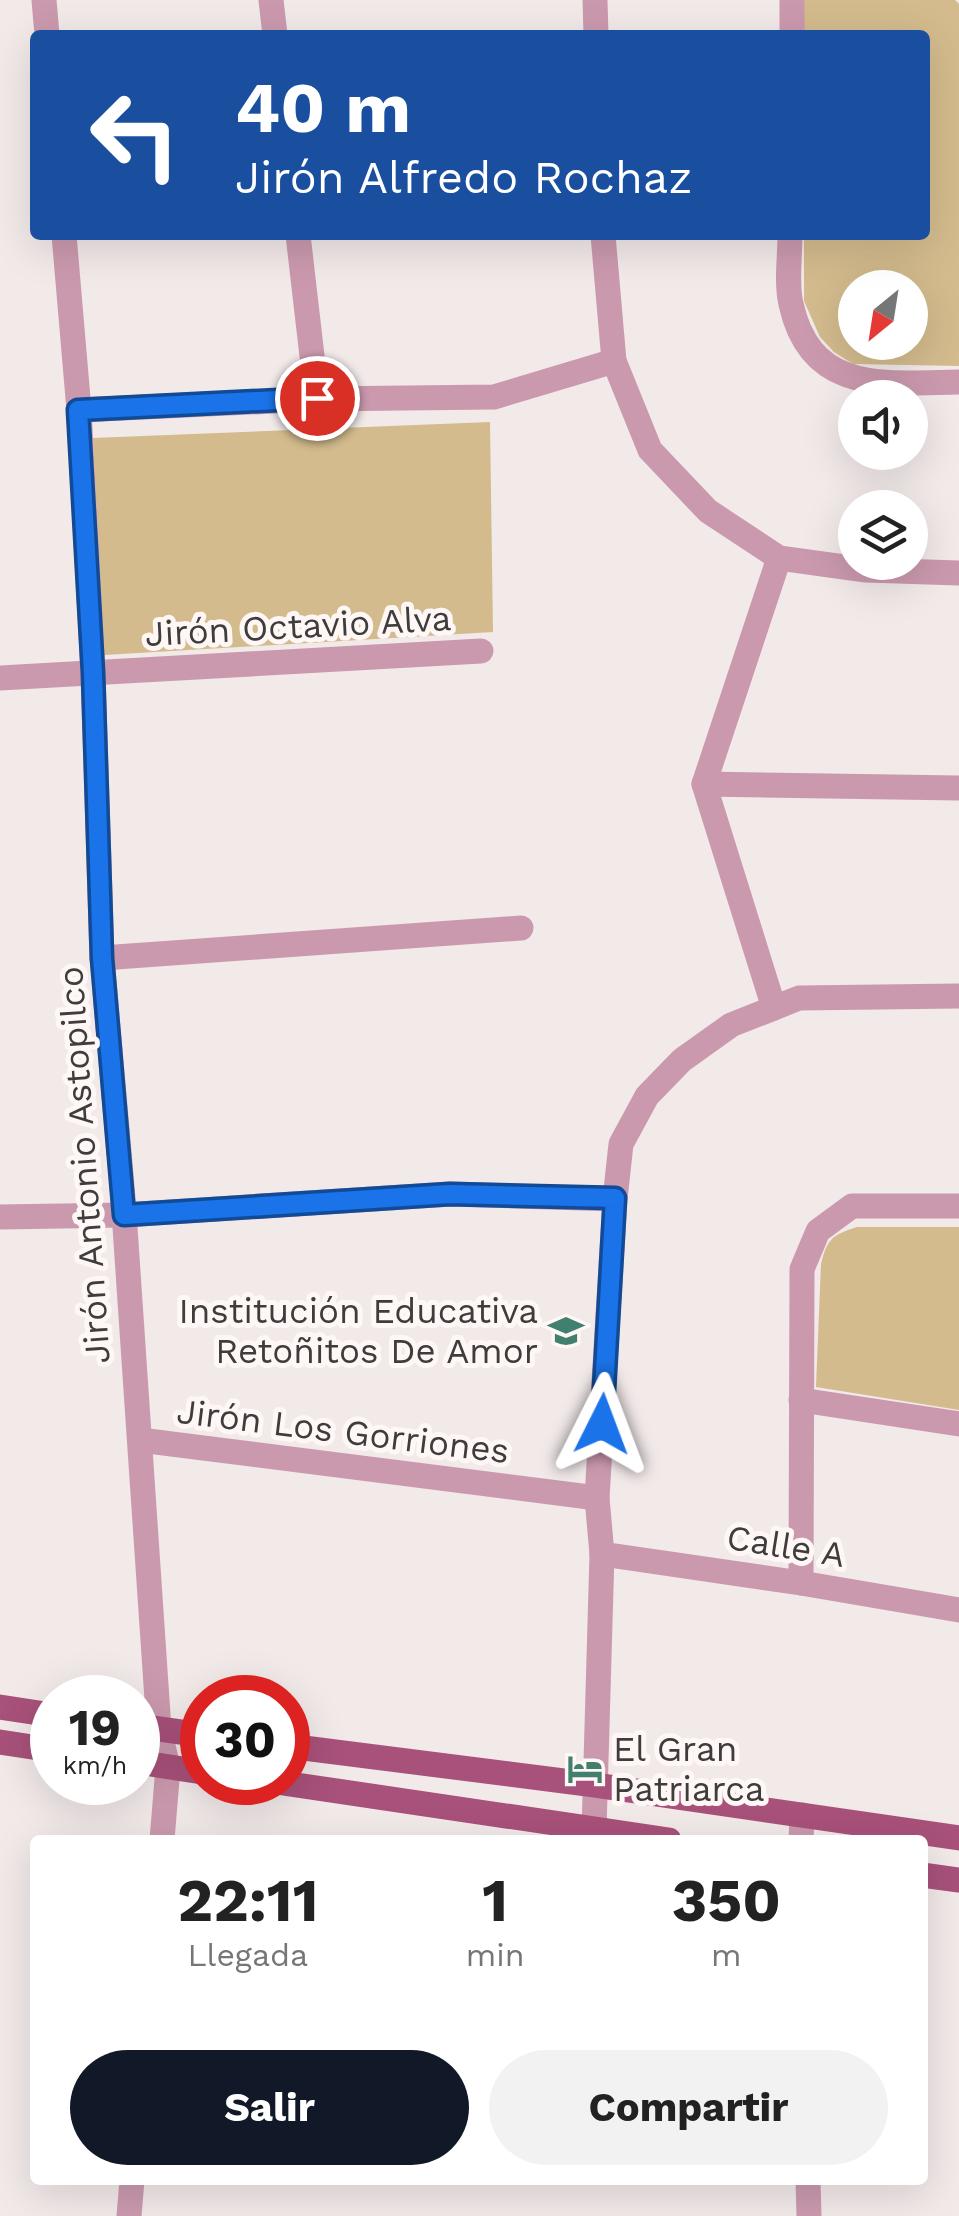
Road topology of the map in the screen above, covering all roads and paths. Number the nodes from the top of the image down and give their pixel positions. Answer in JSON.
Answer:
{"nodes":[{"id":1,"x":44,"y":0,"type":"edge"},
{"id":2,"x":271,"y":0,"type":"edge"},
{"id":3,"x":595,"y":0,"type":"edge"},
{"id":4,"x":792,"y":0,"type":"edge"},
{"id":5,"x":47,"y":30,"type":"edge"},
{"id":6,"x":274,"y":30,"type":"edge"},
{"id":7,"x":596,"y":30,"type":"edge"},
{"id":8,"x":792,"y":30,"type":"edge"},
{"id":9,"x":64,"y":240,"type":"edge"},
{"id":10,"x":299,"y":240,"type":"edge"},
{"id":11,"x":604,"y":240,"type":"edge"},
{"id":12,"x":790,"y":240,"type":"edge"},
{"id":13,"x":614,"y":361,"type":"junction"},
{"id":14,"x":959,"y":382,"type":"edge"},
{"id":15,"x":317,"y":398,"type":"junction"},
{"id":16,"x":78,"y":410,"type":"junction"},
{"id":17,"x":779,"y":558,"type":"junction"},
{"id":18,"x":959,"y":573,"type":"edge"},
{"id":19,"x":481,"y":651,"type":"dead end"},
{"id":20,"x":93,"y":673,"type":"junction"},
{"id":21,"x":0,"y":678,"type":"edge"},
{"id":22,"x":704,"y":784,"type":"junction"},
{"id":23,"x":959,"y":788,"type":"edge"},
{"id":24,"x":520,"y":928,"type":"dead end"},
{"id":25,"x":102,"y":958,"type":"junction"},
{"id":26,"x":959,"y":996,"type":"edge"},
{"id":27,"x":774,"y":1008,"type":"junction"},
{"id":28,"x":615,"y":1198,"type":"junction"},
{"id":29,"x":959,"y":1206,"type":"edge"},
{"id":30,"x":124,"y":1215,"type":"junction"},
{"id":31,"x":0,"y":1216,"type":"edge"},
{"id":32,"x":801,"y":1400,"type":"junction"},
{"id":33,"x":959,"y":1424,"type":"edge"},
{"id":34,"x":140,"y":1440,"type":"junction"},
{"id":35,"x":597,"y":1498,"type":"junction"},
{"id":36,"x":602,"y":1554,"type":"junction"},
{"id":37,"x":801,"y":1583,"type":"junction"},
{"id":38,"x":959,"y":1610,"type":"edge"},
{"id":39,"x":147,"y":1675,"type":"edge"},
{"id":40,"x":0,"y":1708,"type":"edge"},
{"id":41,"x":30,"y":1712,"type":"edge"},
{"id":42,"x":0,"y":1742,"type":"edge"},
{"id":43,"x":30,"y":1747,"type":"edge"},
{"id":44,"x":310,"y":1749,"type":"edge"},
{"id":45,"x":160,"y":1751,"type":"edge"},
{"id":46,"x":160,"y":1765,"type":"edge"},
{"id":47,"x":168,"y":1766,"type":"junction"},
{"id":48,"x":180,"y":1768,"type":"edge"},
{"id":49,"x":595,"y":1786,"type":"junction"},
{"id":50,"x":310,"y":1787,"type":"edge"},
{"id":51,"x":802,"y":1828,"type":"edge"},
{"id":52,"x":594,"y":1830,"type":"junction"},
{"id":53,"x":162,"y":1835,"type":"edge"},
{"id":54,"x":632,"y":1835,"type":"edge"},
{"id":55,"x":912,"y":1835,"type":"edge"},
{"id":56,"x":928,"y":1836,"type":"edge"},
{"id":57,"x":959,"y":1838,"type":"edge"},
{"id":58,"x":928,"y":1876,"type":"edge"},
{"id":59,"x":959,"y":1880,"type":"edge"},
{"id":60,"x":132,"y":2185,"type":"edge"},
{"id":61,"x":808,"y":2185,"type":"edge"},
{"id":62,"x":129,"y":2216,"type":"edge"},
{"id":63,"x":809,"y":2216,"type":"edge"}],
"edges":[{"from":1,"to":5,"type":"street"},
{"from":2,"to":6,"type":"street"},
{"from":3,"to":7,"type":"street"},
{"from":4,"to":8,"type":"street"},
{"from":9,"to":16,"type":"street","name":"Jirón Antonio Astopilco"},
{"from":10,"to":15,"type":"street"},
{"from":11,"to":13,"type":"street"},
{"from":12,"to":14,"type":"street"},
{"from":13,"to":15,"type":"street"},
{"from":13,"to":17,"type":"street"},
{"from":15,"to":16,"type":"street"},
{"from":16,"to":20,"type":"street","name":"Jirón Antonio Astopilco"},
{"from":17,"to":18,"type":"street"},
{"from":17,"to":22,"type":"street"},
{"from":19,"to":20,"type":"street","name":"Jirón Octavio Alva"},
{"from":20,"to":21,"type":"street","name":"Jirón Octavio Alva"},
{"from":20,"to":25,"type":"street","name":"Jirón Antonio Astopilco"},
{"from":22,"to":23,"type":"street"},
{"from":22,"to":27,"type":"street"},
{"from":24,"to":25,"type":"street"},
{"from":25,"to":30,"type":"street","name":"Jirón Antonio Astopilco"},
{"from":26,"to":27,"type":"street"},
{"from":27,"to":28,"type":"street"},
{"from":28,"to":30,"type":"street"},
{"from":28,"to":35,"type":"street"},
{"from":29,"to":32,"type":"street"},
{"from":30,"to":31,"type":"street"},
{"from":30,"to":34,"type":"street","name":"Jirón Antonio Astopilco"},
{"from":32,"to":33,"type":"street"},
{"from":32,"to":37,"type":"street"},
{"from":34,"to":35,"type":"street","name":"Jirón Los Gorriones"},
{"from":34,"to":39,"type":"street","name":"Jirón Antonio Astopilco"},
{"from":35,"to":36,"type":"street"},
{"from":36,"to":37,"type":"street","name":"Calle A"},
{"from":36,"to":49,"type":"street"},
{"from":37,"to":38,"type":"street","name":"Calle A"},
{"from":40,"to":41,"type":"main road"},
{"from":42,"to":43,"type":"main road"},
{"from":44,"to":49,"type":"main road"},
{"from":45,"to":47,"type":"street","name":"Jirón Antonio Astopilco"},
{"from":46,"to":47,"type":"main road"},
{"from":47,"to":48,"type":"main road"},
{"from":47,"to":53,"type":"street","name":"Jirón Antonio Astopilco"},
{"from":49,"to":51,"type":"main road"},
{"from":49,"to":52,"type":"street"},
{"from":50,"to":52,"type":"main road"},
{"from":51,"to":55,"type":"main road"},
{"from":52,"to":54,"type":"main road"},
{"from":56,"to":57,"type":"main road"},
{"from":58,"to":59,"type":"main road"},
{"from":60,"to":62,"type":"street"},
{"from":61,"to":63,"type":"street"}]}
